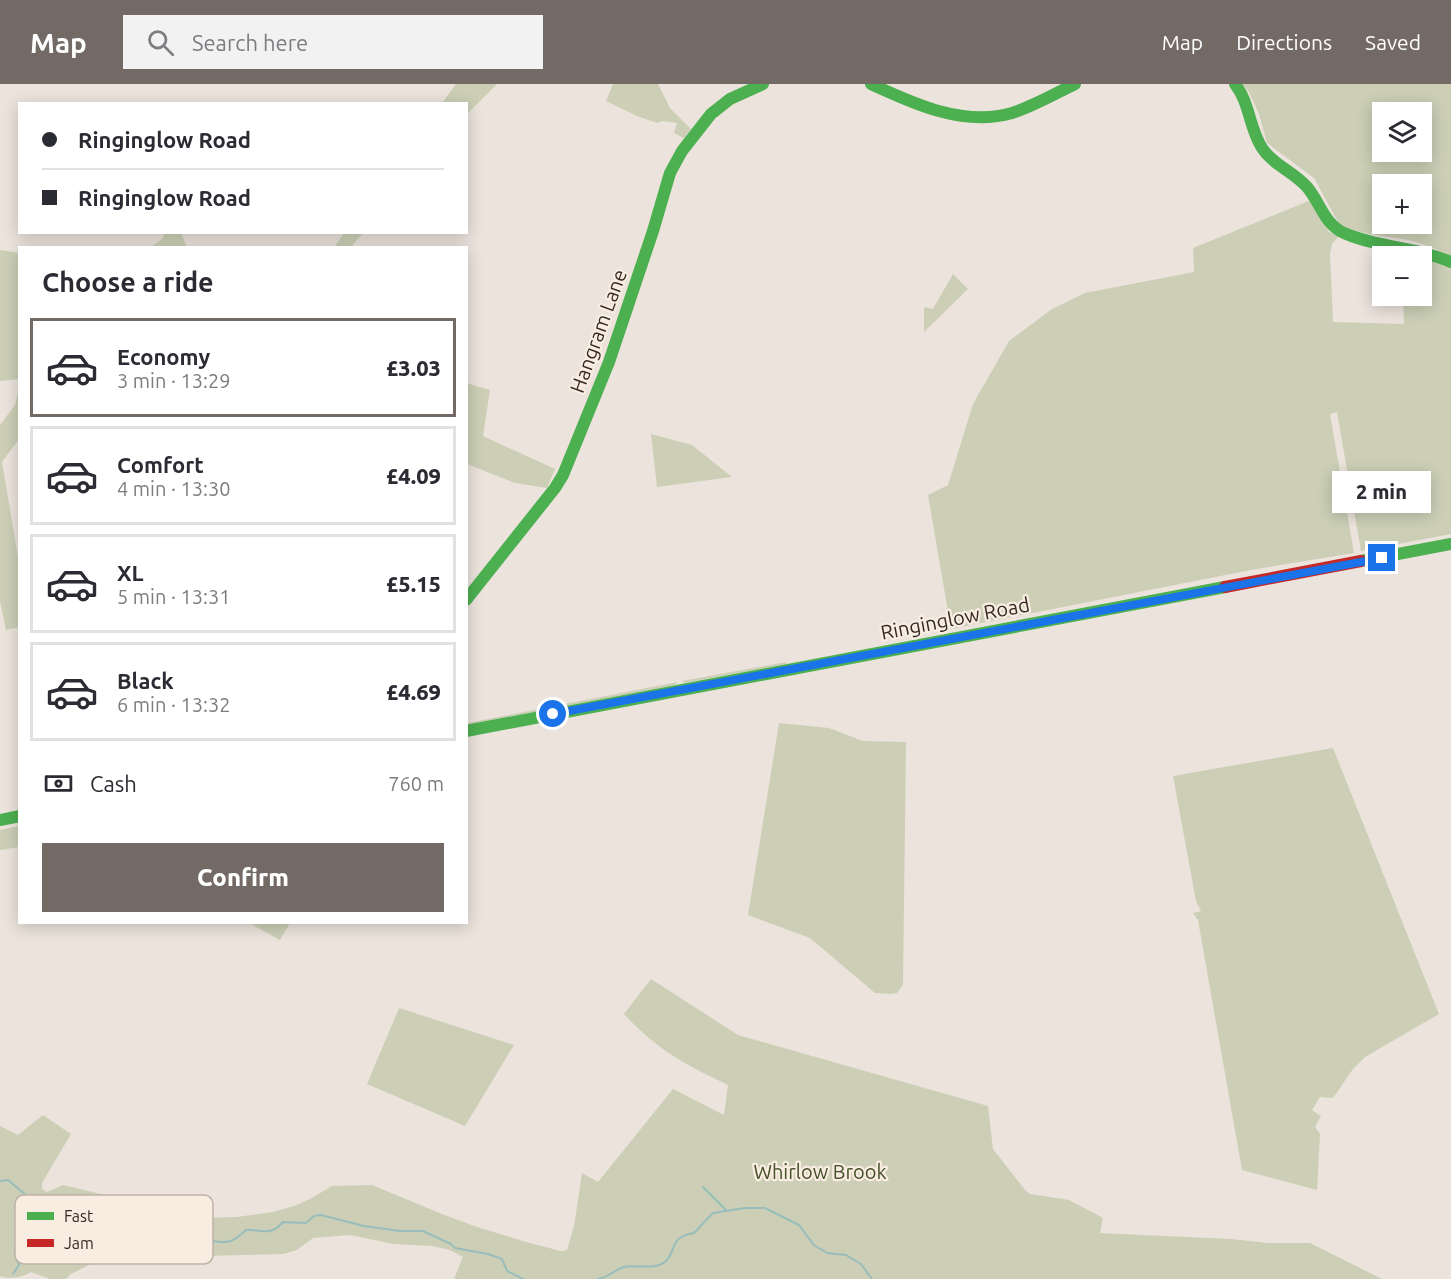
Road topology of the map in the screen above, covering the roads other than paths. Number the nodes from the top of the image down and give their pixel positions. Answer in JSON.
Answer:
{"nodes":[{"id":1,"x":763,"y":84,"type":"edge"},
{"id":2,"x":872,"y":84,"type":"edge"},
{"id":3,"x":1075,"y":84,"type":"edge"},
{"id":4,"x":1235,"y":84,"type":"edge"},
{"id":5,"x":1451,"y":262,"type":"edge"},
{"id":6,"x":1451,"y":544,"type":"edge"},
{"id":7,"x":468,"y":597,"type":"edge"},
{"id":8,"x":468,"y":731,"type":"edge"},
{"id":9,"x":18,"y":816,"type":"edge"},
{"id":10,"x":0,"y":820,"type":"edge"}],
"edges":[{"from":1,"to":7,"type":"street","name":"Hangram Lane"},
{"from":2,"to":3,"type":"street"},
{"from":4,"to":5,"type":"street"},
{"from":6,"to":8,"type":"street","name":"Ringinglow Road"},
{"from":9,"to":10,"type":"street"}]}
